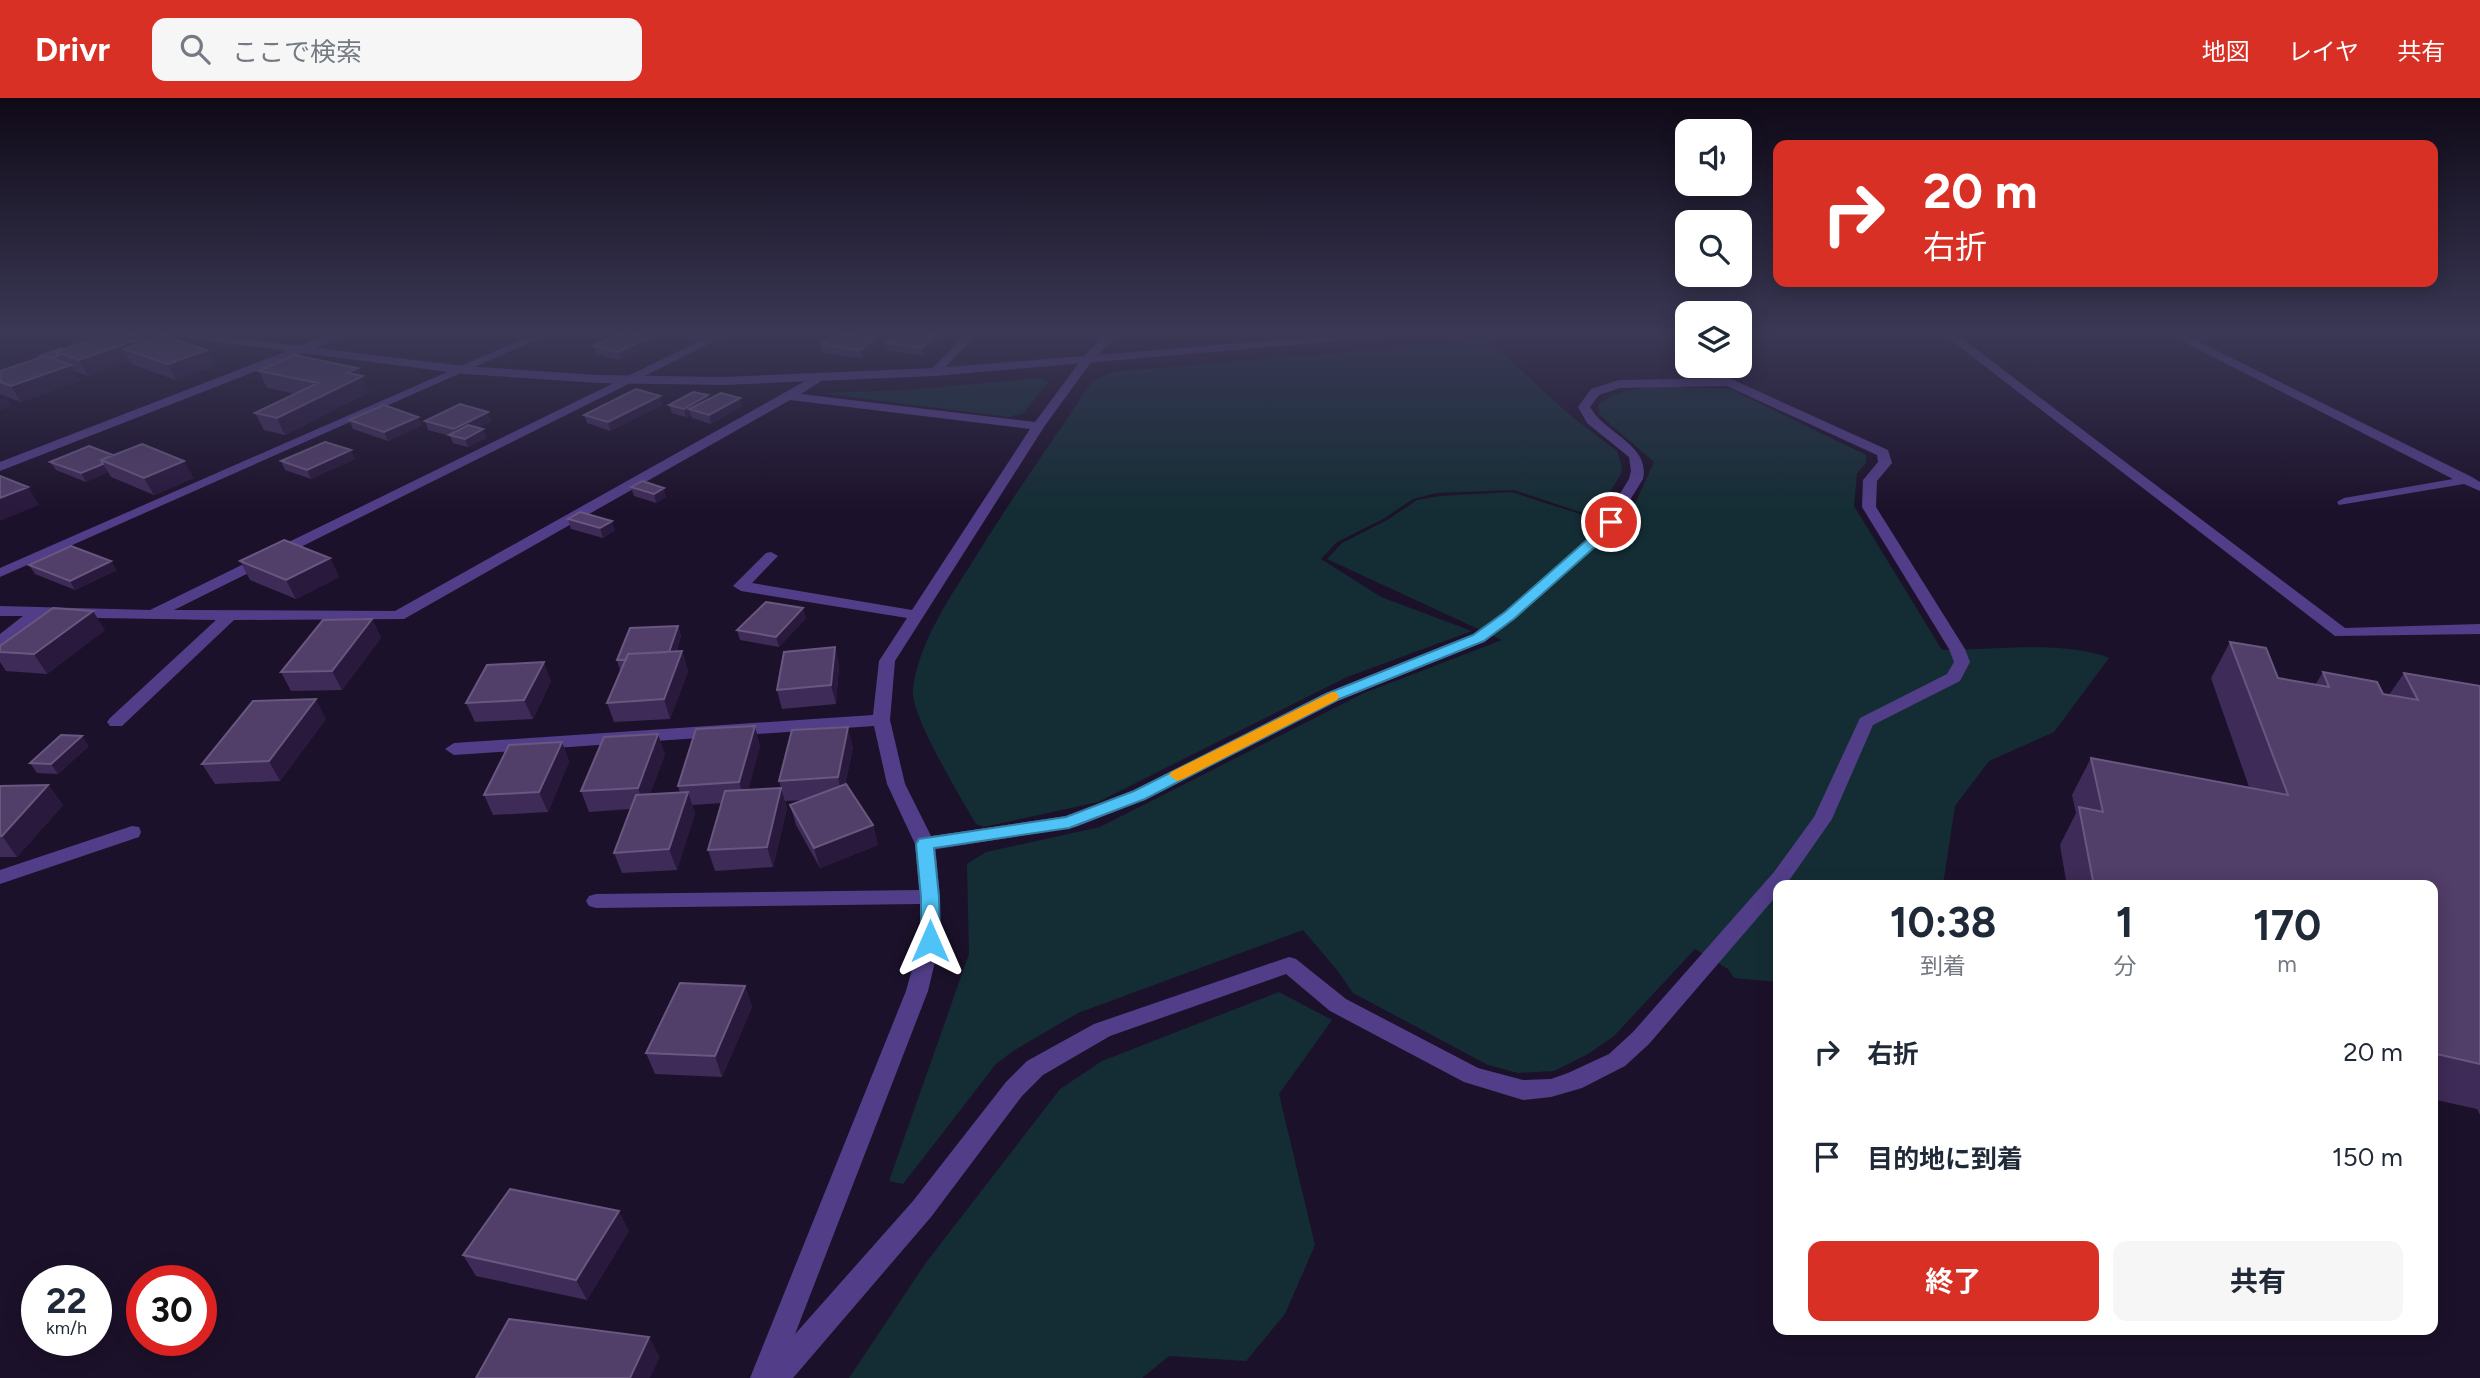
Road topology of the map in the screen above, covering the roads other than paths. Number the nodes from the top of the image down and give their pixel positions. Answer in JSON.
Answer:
{"nodes":[{"id":1,"x":194,"y":391,"type":"edge"},
{"id":2,"x":417,"y":391,"type":"edge"},
{"id":3,"x":607,"y":391,"type":"edge"},
{"id":4,"x":798,"y":391,"type":"edge"},
{"id":5,"x":1064,"y":391,"type":"edge"},
{"id":6,"x":1599,"y":391,"type":"edge"},
{"id":7,"x":1748,"y":391,"type":"edge"},
{"id":8,"x":2023,"y":391,"type":"edge"},
{"id":9,"x":2287,"y":391,"type":"edge"},
{"id":10,"x":789,"y":396,"type":"junction"},
{"id":11,"x":1038,"y":426,"type":"junction"},
{"id":12,"x":0,"y":467,"type":"edge"},
{"id":13,"x":2473,"y":484,"type":"edge"},
{"id":14,"x":2344,"y":502,"type":"dead end"},
{"id":15,"x":771,"y":556,"type":"dead end"},
{"id":16,"x":0,"y":573,"type":"edge"},
{"id":17,"x":0,"y":611,"type":"edge"},
{"id":18,"x":38,"y":612,"type":"junction"},
{"id":19,"x":153,"y":615,"type":"junction"},
{"id":20,"x":230,"y":615,"type":"junction"},
{"id":21,"x":916,"y":615,"type":"junction"},
{"id":22,"x":2480,"y":629,"type":"edge"},
{"id":23,"x":0,"y":642,"type":"edge"},
{"id":24,"x":881,"y":720,"type":"junction"},
{"id":25,"x":116,"y":722,"type":"dead end"},
{"id":26,"x":454,"y":749,"type":"dead end"},
{"id":27,"x":132,"y":832,"type":"dead end"},
{"id":28,"x":925,"y":844,"type":"junction"},
{"id":29,"x":0,"y":877,"type":"edge"},
{"id":30,"x":1778,"y":880,"type":"edge"},
{"id":31,"x":1773,"y":886,"type":"edge"},
{"id":32,"x":930,"y":897,"type":"junction"},
{"id":33,"x":596,"y":901,"type":"dead end"},
{"id":34,"x":764,"y":1378,"type":"edge"},
{"id":35,"x":775,"y":1378,"type":"edge"}],
"edges":[{"from":1,"to":12,"type":"street"},
{"from":2,"to":16,"type":"street"},
{"from":3,"to":19,"type":"street"},
{"from":4,"to":10,"type":"street"},
{"from":5,"to":11,"type":"street"},
{"from":6,"to":28,"type":"street"},
{"from":7,"to":30,"type":"street"},
{"from":8,"to":22,"type":"street"},
{"from":9,"to":13,"type":"street"},
{"from":10,"to":11,"type":"street"},
{"from":10,"to":20,"type":"street"},
{"from":11,"to":21,"type":"street"},
{"from":13,"to":14,"type":"street"},
{"from":15,"to":21,"type":"street"},
{"from":17,"to":18,"type":"street"},
{"from":18,"to":19,"type":"street"},
{"from":18,"to":23,"type":"street"},
{"from":19,"to":20,"type":"street"},
{"from":20,"to":25,"type":"street"},
{"from":21,"to":24,"type":"street"},
{"from":24,"to":26,"type":"street"},
{"from":24,"to":28,"type":"street"},
{"from":27,"to":29,"type":"street"},
{"from":28,"to":32,"type":"street"},
{"from":31,"to":35,"type":"street"},
{"from":32,"to":33,"type":"street"},
{"from":32,"to":34,"type":"street"}]}
